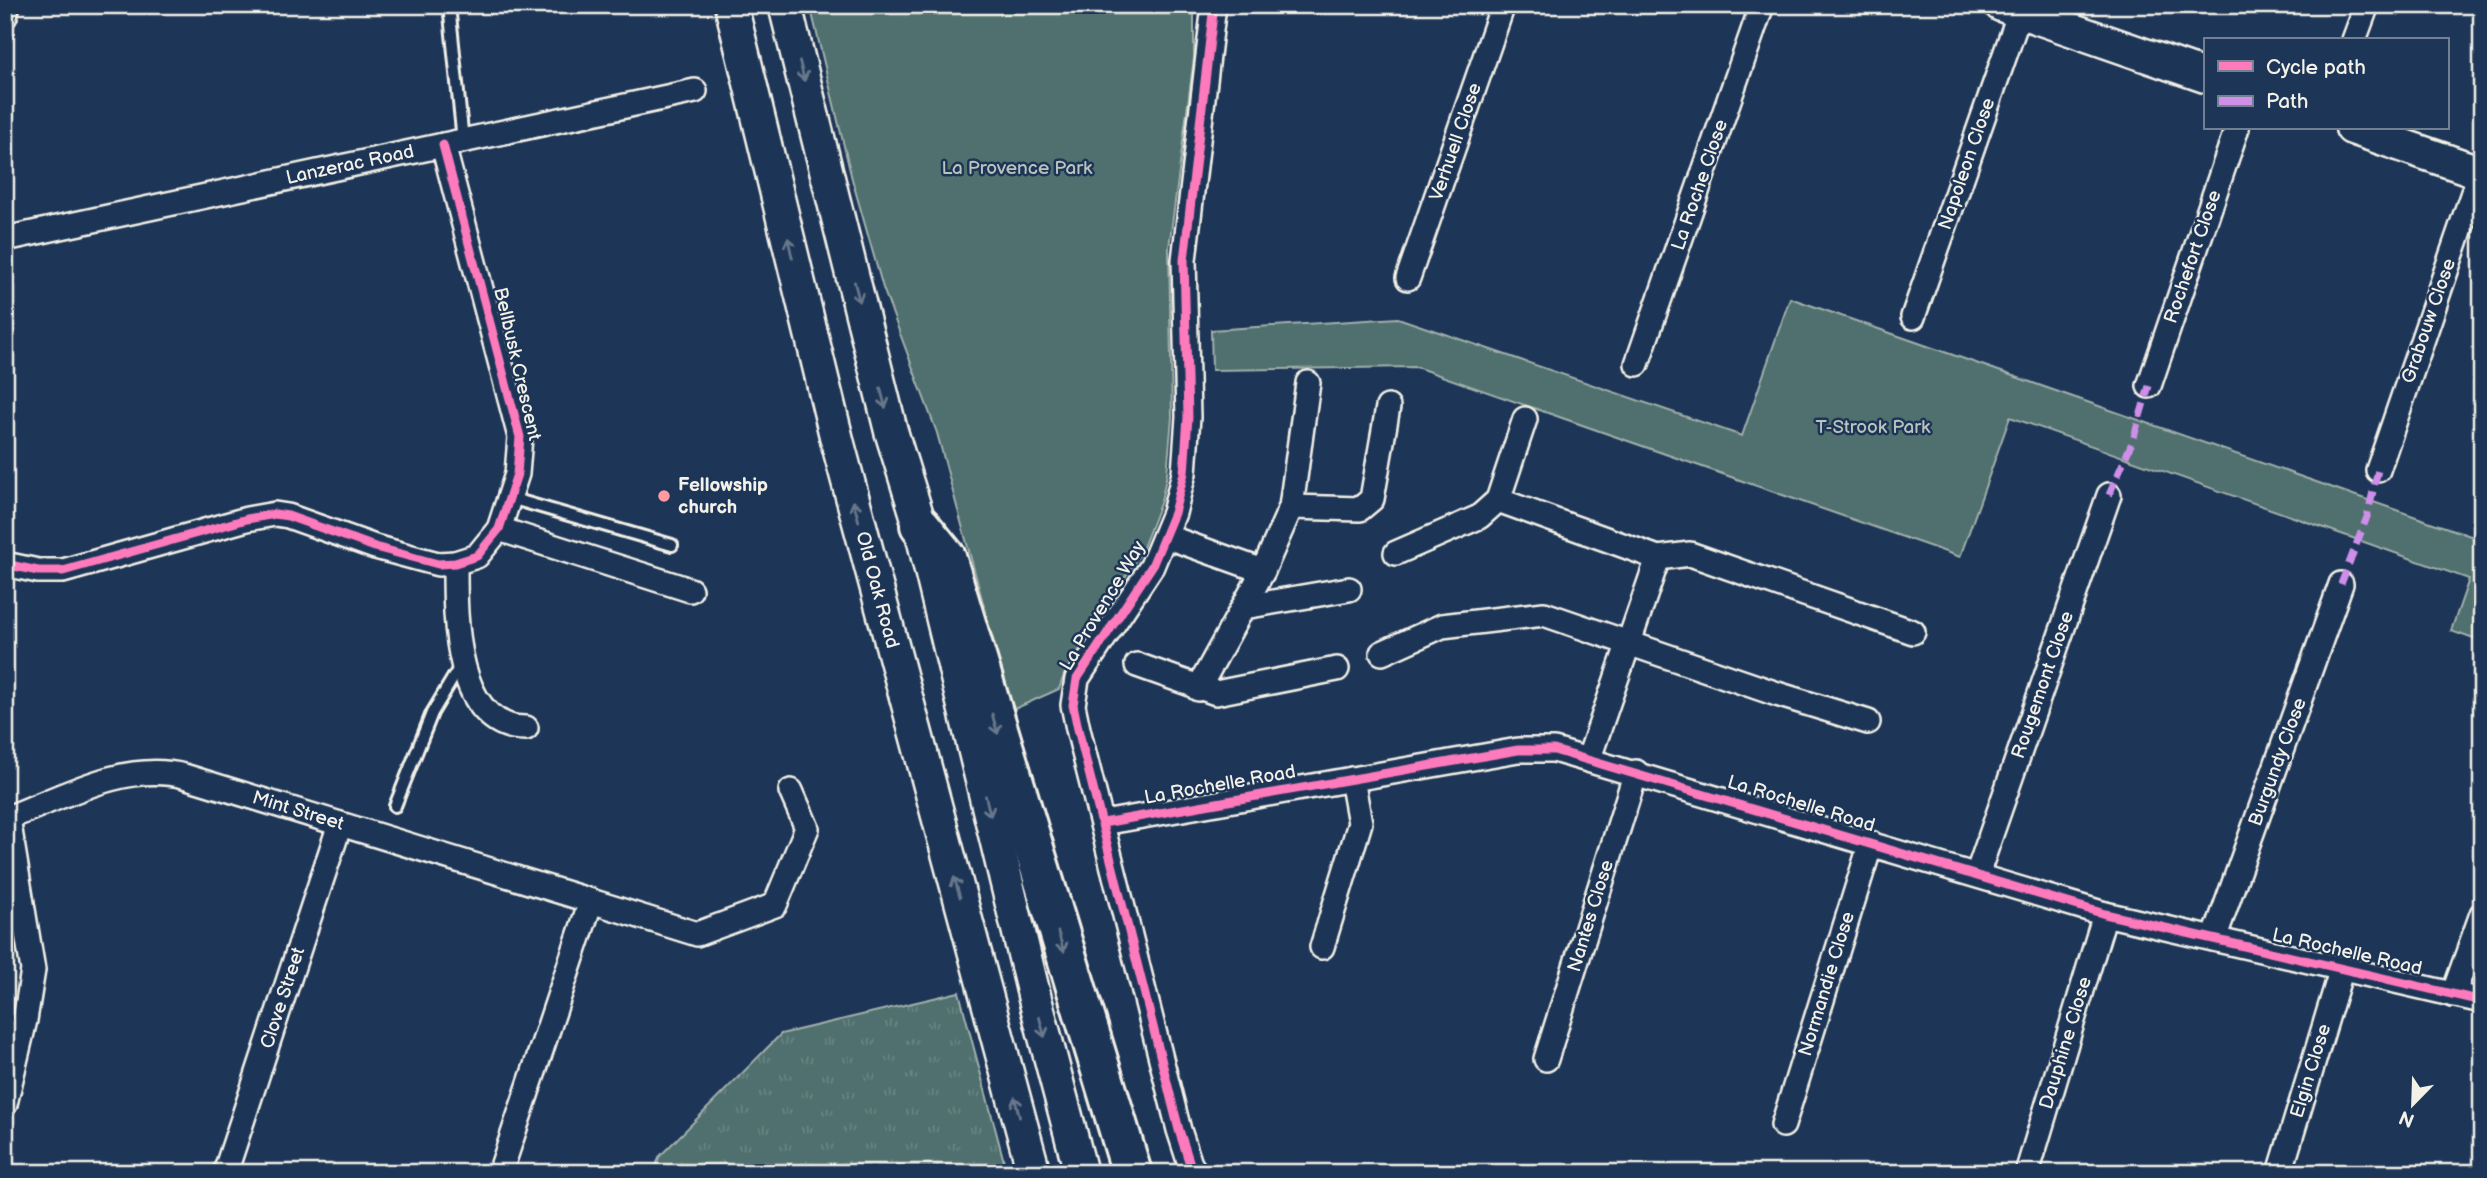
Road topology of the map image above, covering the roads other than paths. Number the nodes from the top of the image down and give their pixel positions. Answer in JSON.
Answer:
{"nodes":[{"id":1,"x":9,"y":5,"type":"edge"},
{"id":2,"x":449,"y":5,"type":"edge"},
{"id":3,"x":731,"y":5,"type":"edge"},
{"id":4,"x":785,"y":5,"type":"edge"},
{"id":5,"x":1214,"y":5,"type":"edge"},
{"id":6,"x":1503,"y":5,"type":"edge"},
{"id":7,"x":1762,"y":5,"type":"edge"},
{"id":8,"x":2367,"y":5,"type":"edge"},
{"id":9,"x":2011,"y":9,"type":"edge"},
{"id":10,"x":5,"y":16,"type":"edge"},
{"id":11,"x":2355,"y":38,"type":"edge"},
{"id":12,"x":2204,"y":76,"type":"edge"},
{"id":13,"x":695,"y":91,"type":"dead end"},
{"id":14,"x":2236,"y":130,"type":"edge"},
{"id":15,"x":2358,"y":130,"type":"edge"},
{"id":16,"x":453,"y":143,"type":"junction"},
{"id":17,"x":2481,"y":173,"type":"edge"},
{"id":18,"x":5,"y":239,"type":"edge"},
{"id":19,"x":1408,"y":278,"type":"dead end"},
{"id":20,"x":1913,"y":317,"type":"dead end"},
{"id":21,"x":1637,"y":364,"type":"dead end"},
{"id":22,"x":1308,"y":383,"type":"dead end"},
{"id":23,"x":2149,"y":386,"type":"dead end"},
{"id":24,"x":1388,"y":407,"type":"dead end"},
{"id":25,"x":1525,"y":419,"type":"dead end"},
{"id":26,"x":2378,"y":470,"type":"dead end"},
{"id":27,"x":2109,"y":495,"type":"dead end"},
{"id":28,"x":510,"y":498,"type":"junction"},
{"id":29,"x":1498,"y":500,"type":"junction"},
{"id":30,"x":1291,"y":507,"type":"junction"},
{"id":31,"x":920,"y":525,"type":"junction"},
{"id":32,"x":499,"y":529,"type":"junction"},
{"id":33,"x":1165,"y":536,"type":"junction"},
{"id":34,"x":672,"y":545,"type":"dead end"},
{"id":35,"x":1396,"y":553,"type":"dead end"},
{"id":36,"x":1658,"y":558,"type":"junction"},
{"id":37,"x":455,"y":563,"type":"junction"},
{"id":38,"x":5,"y":564,"type":"edge"},
{"id":39,"x":1263,"y":571,"type":"junction"},
{"id":40,"x":2341,"y":584,"type":"dead end"},
{"id":41,"x":1349,"y":589,"type":"dead end"},
{"id":42,"x":690,"y":590,"type":"dead end"},
{"id":43,"x":1244,"y":607,"type":"junction"},
{"id":44,"x":1913,"y":632,"type":"dead end"},
{"id":45,"x":1628,"y":643,"type":"junction"},
{"id":46,"x":1382,"y":653,"type":"dead end"},
{"id":47,"x":462,"y":663,"type":"junction"},
{"id":48,"x":1137,"y":665,"type":"dead end"},
{"id":49,"x":1337,"y":669,"type":"dead end"},
{"id":50,"x":1198,"y":689,"type":"junction"},
{"id":51,"x":1868,"y":722,"type":"dead end"},
{"id":52,"x":526,"y":728,"type":"dead end"},
{"id":53,"x":1589,"y":758,"type":"junction"},
{"id":54,"x":1636,"y":772,"type":"junction"},
{"id":55,"x":1352,"y":779,"type":"junction"},
{"id":56,"x":791,"y":790,"type":"dead end"},
{"id":57,"x":395,"y":806,"type":"dead end"},
{"id":58,"x":6,"y":818,"type":"edge"},
{"id":59,"x":1103,"y":823,"type":"junction"},
{"id":60,"x":340,"y":824,"type":"junction"},
{"id":61,"x":1871,"y":843,"type":"junction"},
{"id":62,"x":1977,"y":875,"type":"junction"},
{"id":63,"x":591,"y":901,"type":"junction"},
{"id":64,"x":2105,"y":914,"type":"junction"},
{"id":65,"x":2482,"y":915,"type":"edge"},
{"id":66,"x":2214,"y":939,"type":"junction"},
{"id":67,"x":1322,"y":947,"type":"dead end"},
{"id":68,"x":2342,"y":968,"type":"junction"},
{"id":69,"x":2454,"y":995,"type":"junction"},
{"id":70,"x":2482,"y":1001,"type":"edge"},
{"id":71,"x":1546,"y":1059,"type":"dead end"},
{"id":72,"x":5,"y":1104,"type":"edge"},
{"id":73,"x":1783,"y":1125,"type":"dead end"},
{"id":74,"x":225,"y":1173,"type":"edge"},
{"id":75,"x":500,"y":1173,"type":"edge"},
{"id":76,"x":1034,"y":1173,"type":"edge"},
{"id":77,"x":1081,"y":1173,"type":"edge"},
{"id":78,"x":1132,"y":1173,"type":"edge"},
{"id":79,"x":1196,"y":1173,"type":"edge"},
{"id":80,"x":2027,"y":1173,"type":"edge"},
{"id":81,"x":2280,"y":1173,"type":"edge"}],
"edges":[{"from":1,"to":10,"type":"street"},
{"from":2,"to":16,"type":"lane"},
{"from":76,"to":3,"type":"main road","name":"Old Oak Road","one_way":true},
{"from":4,"to":31,"type":"main road","one_way":true},
{"from":5,"to":33,"type":"street","name":"La Provence Way"},
{"from":6,"to":19,"type":"street","name":"Verhuell Close"},
{"from":7,"to":21,"type":"street","name":"La Roche Close"},
{"from":8,"to":11,"type":"street"},
{"from":9,"to":12,"type":"main road"},
{"from":9,"to":20,"type":"street","name":"Napoleon Close"},
{"from":13,"to":16,"type":"street","name":"Lanzerac Road"},
{"from":14,"to":23,"type":"street","name":"Rochefort Close"},
{"from":15,"to":17,"type":"main road"},
{"from":16,"to":18,"type":"street","name":"Lanzerac Road"},
{"from":16,"to":28,"type":"street","name":"Bellbusk Crescent"},
{"from":17,"to":26,"type":"street","name":"Grabouw Close"},
{"from":22,"to":30,"type":"street"},
{"from":24,"to":30,"type":"street"},
{"from":25,"to":29,"type":"street"},
{"from":27,"to":62,"type":"street","name":"Rougemont Close"},
{"from":28,"to":32,"type":"street","name":"Bellbusk Crescent"},
{"from":28,"to":34,"type":"lane"},
{"from":29,"to":35,"type":"street"},
{"from":29,"to":36,"type":"street"},
{"from":30,"to":39,"type":"street"},
{"from":31,"to":77,"type":"main road","one_way":true},
{"from":31,"to":78,"type":"highway","one_way":true},
{"from":32,"to":37,"type":"street","name":"Bellbusk Crescent"},
{"from":32,"to":42,"type":"street"},
{"from":33,"to":39,"type":"street"},
{"from":33,"to":59,"type":"street","name":"La Provence Way"},
{"from":36,"to":44,"type":"street"},
{"from":36,"to":45,"type":"street"},
{"from":37,"to":38,"type":"street","name":"Bellbusk Crescent"},
{"from":37,"to":47,"type":"street"},
{"from":39,"to":43,"type":"street"},
{"from":40,"to":66,"type":"street","name":"Burgundy Close"},
{"from":41,"to":43,"type":"street"},
{"from":43,"to":50,"type":"street"},
{"from":45,"to":46,"type":"street"},
{"from":45,"to":51,"type":"street"},
{"from":45,"to":53,"type":"street"},
{"from":47,"to":52,"type":"street"},
{"from":47,"to":57,"type":"lane"},
{"from":48,"to":50,"type":"street"},
{"from":49,"to":50,"type":"street"},
{"from":53,"to":54,"type":"street","name":"La Rochelle Road"},
{"from":53,"to":55,"type":"street","name":"La Rochelle Road"},
{"from":54,"to":61,"type":"street","name":"La Rochelle Road"},
{"from":54,"to":71,"type":"street","name":"Nantes Close"},
{"from":55,"to":59,"type":"street","name":"La Rochelle Road"},
{"from":55,"to":67,"type":"street"},
{"from":56,"to":63,"type":"street","name":"Mint Street"},
{"from":58,"to":60,"type":"street","name":"Mint Street"},
{"from":58,"to":72,"type":"street"},
{"from":59,"to":79,"type":"street","name":"La Provence Way"},
{"from":60,"to":63,"type":"street","name":"Mint Street"},
{"from":60,"to":74,"type":"street","name":"Clove Street"},
{"from":61,"to":62,"type":"street","name":"La Rochelle Road"},
{"from":61,"to":73,"type":"street","name":"Normandie Close"},
{"from":62,"to":64,"type":"street","name":"La Rochelle Road"},
{"from":63,"to":75,"type":"street"},
{"from":64,"to":66,"type":"street","name":"La Rochelle Road"},
{"from":64,"to":80,"type":"street","name":"Dauphine Close"},
{"from":65,"to":69,"type":"street"},
{"from":66,"to":68,"type":"street","name":"La Rochelle Road"},
{"from":68,"to":69,"type":"street","name":"La Rochelle Road"},
{"from":68,"to":81,"type":"street","name":"Elgin Close"},
{"from":69,"to":70,"type":"street","name":"La Rochelle Road"}]}
